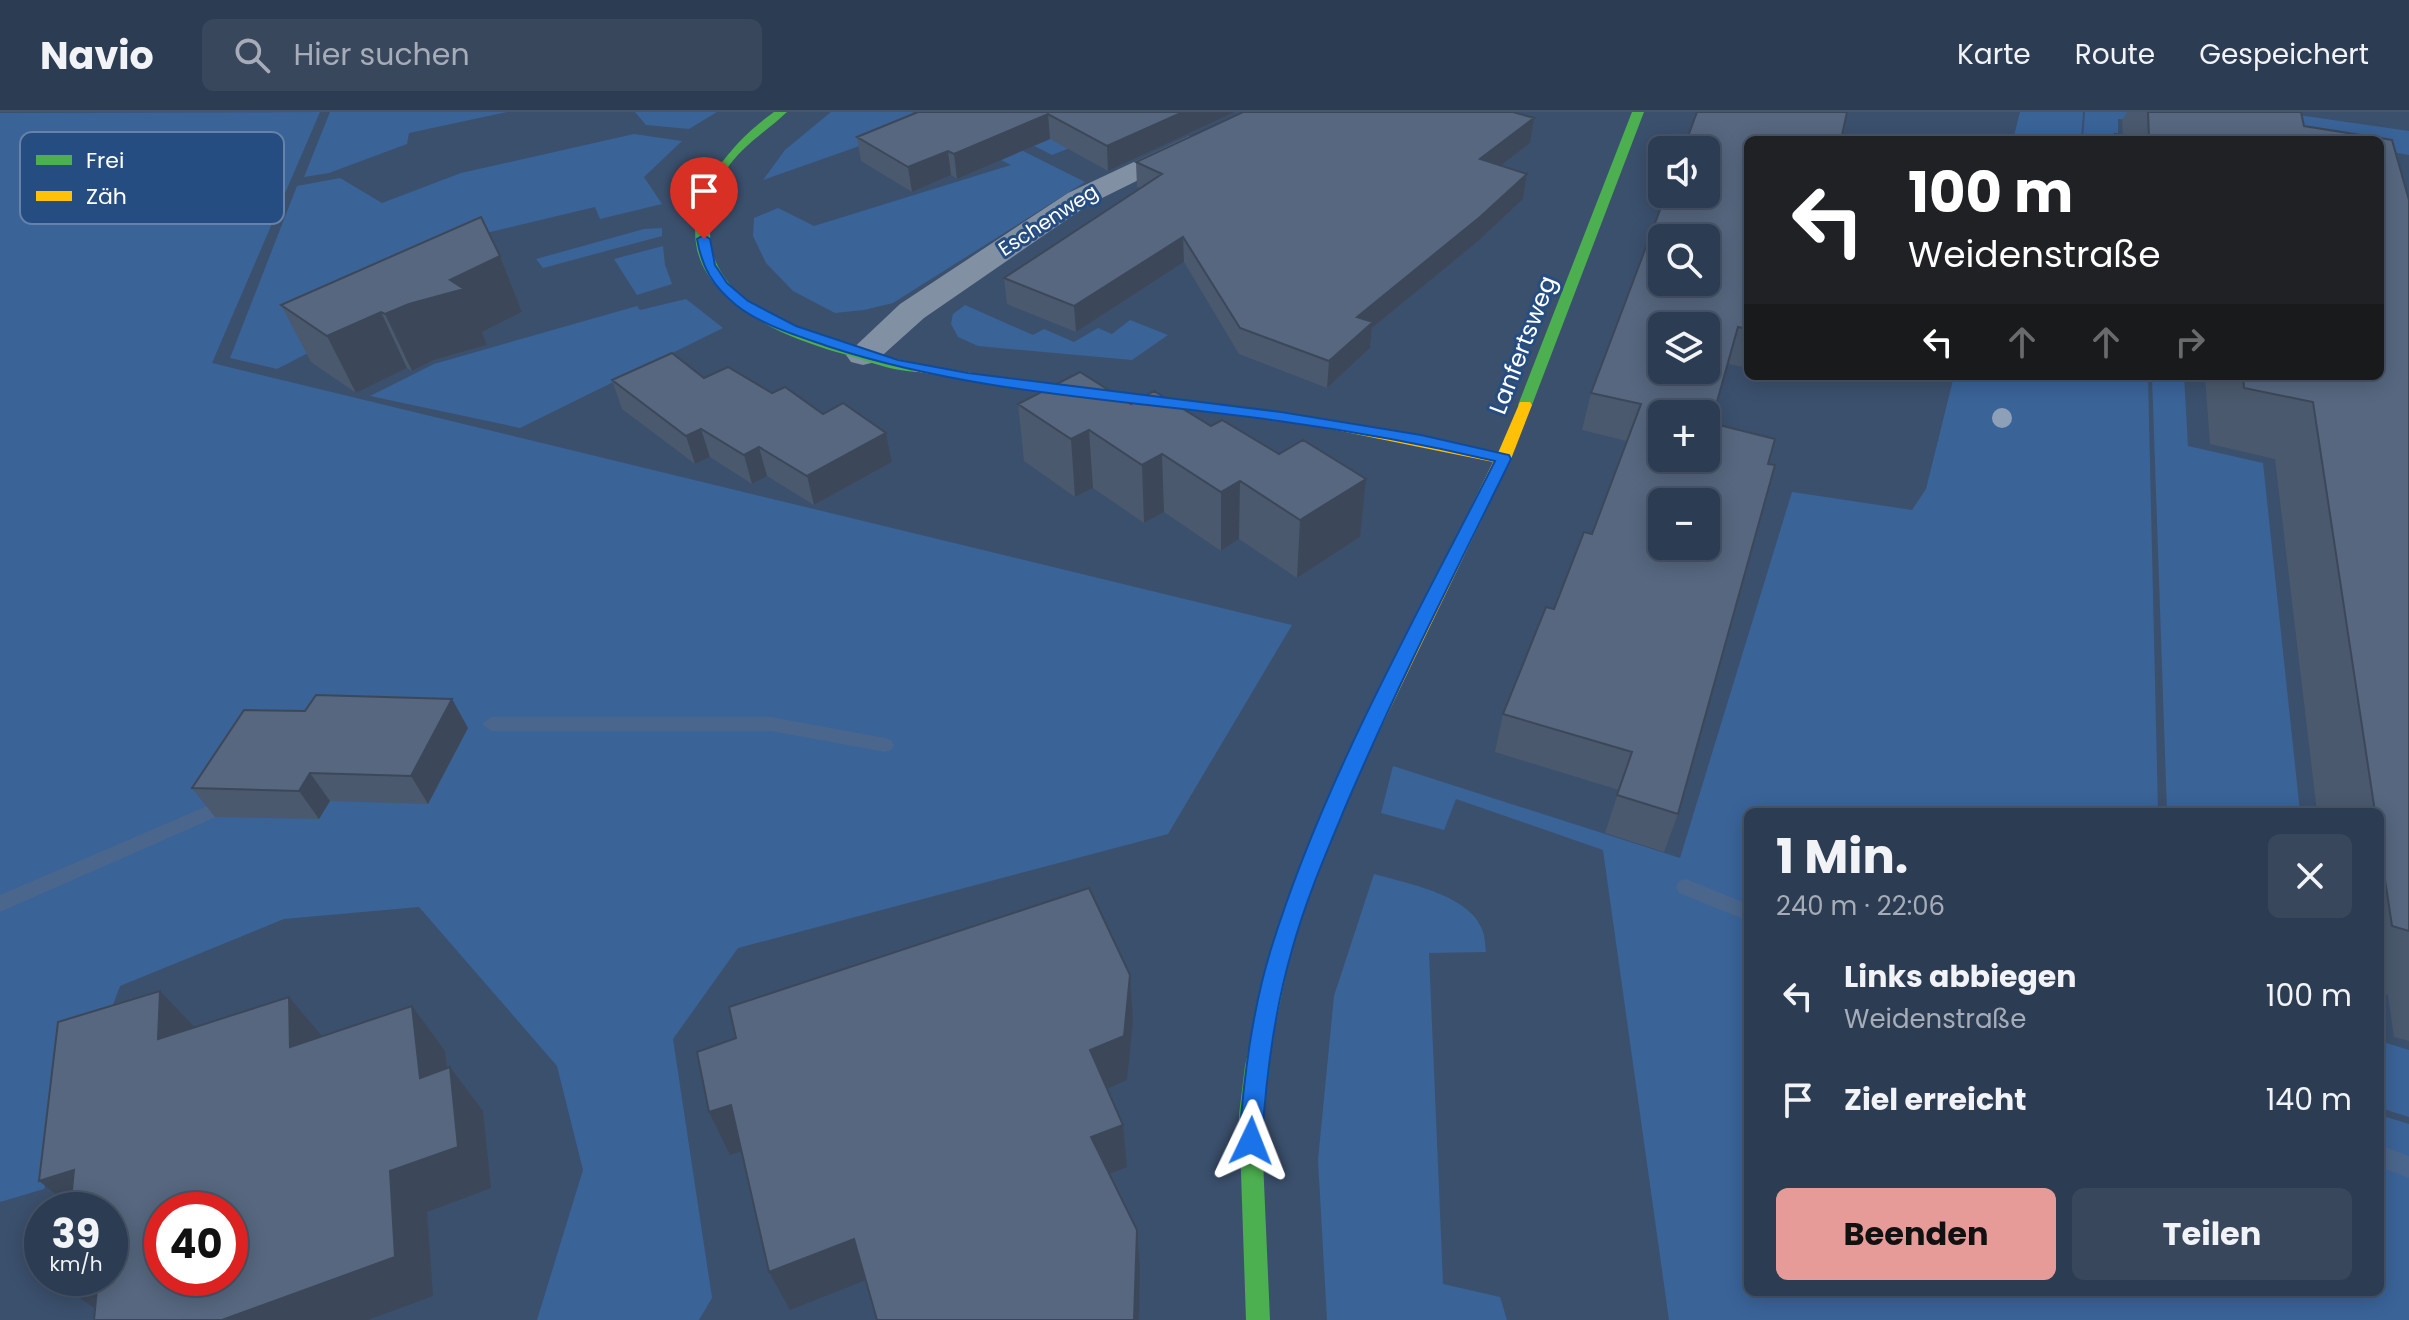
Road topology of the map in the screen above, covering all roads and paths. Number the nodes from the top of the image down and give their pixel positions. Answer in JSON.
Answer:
{"nodes":[{"id":1,"x":781,"y":112,"type":"edge"},
{"id":2,"x":1638,"y":112,"type":"edge"},
{"id":3,"x":1221,"y":129,"type":"edge"},
{"id":4,"x":863,"y":355,"type":"junction"},
{"id":5,"x":1503,"y":459,"type":"junction"},
{"id":6,"x":1258,"y":1320,"type":"edge"}],
"edges":[{"from":1,"to":4,"type":"street"},
{"from":2,"to":5,"type":"street","name":"Lanfertsweg"},
{"from":3,"to":4,"type":"street","name":"Eschenweg"},
{"from":4,"to":5,"type":"street"},
{"from":5,"to":6,"type":"street","name":"Lanfertsweg"}]}
